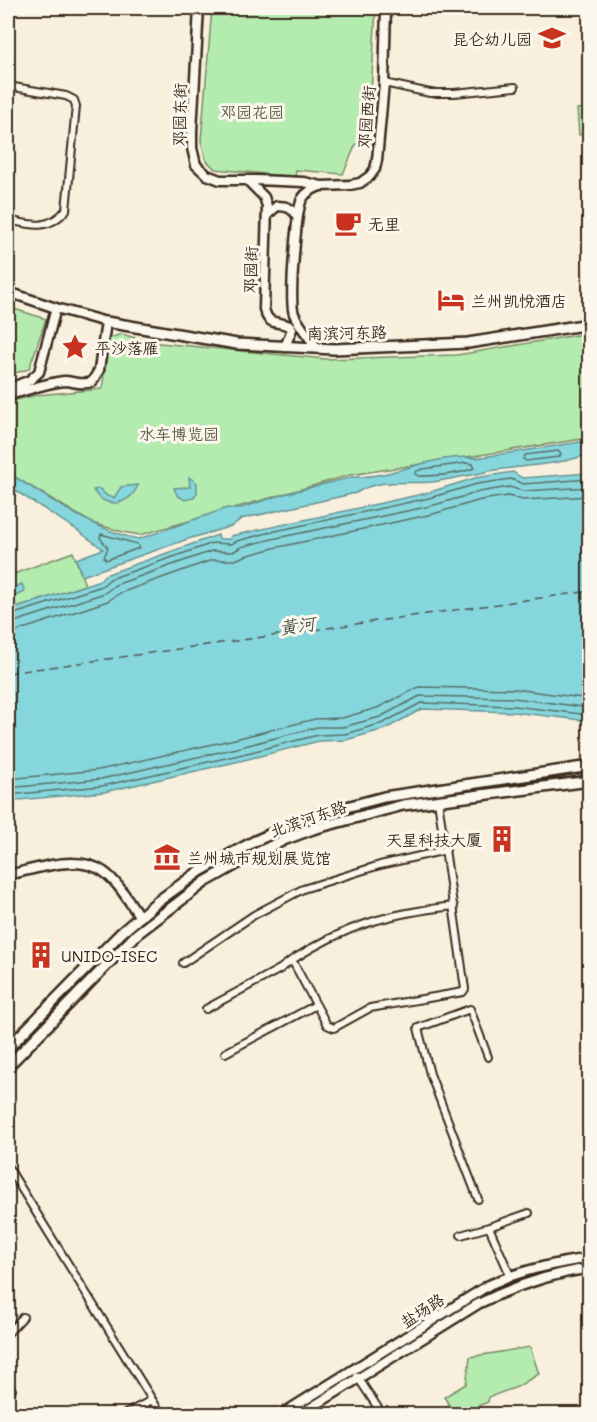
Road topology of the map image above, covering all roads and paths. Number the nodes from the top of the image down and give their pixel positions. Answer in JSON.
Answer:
{"nodes":[{"id":1,"x":199,"y":8,"type":"edge"},
{"id":2,"x":386,"y":8,"type":"edge"},
{"id":3,"x":384,"y":83,"type":"junction"},
{"id":4,"x":8,"y":86,"type":"edge"},
{"id":5,"x":514,"y":87,"type":"dead end"},
{"id":6,"x":248,"y":182,"type":"junction"},
{"id":7,"x":321,"y":186,"type":"junction"},
{"id":8,"x":267,"y":215,"type":"junction"},
{"id":9,"x":297,"y":216,"type":"junction"},
{"id":10,"x":8,"y":220,"type":"edge"},
{"id":11,"x":8,"y":292,"type":"edge"},
{"id":12,"x":56,"y":308,"type":"junction"},
{"id":13,"x":106,"y":322,"type":"junction"},
{"id":14,"x":590,"y":324,"type":"edge"},
{"id":15,"x":285,"y":347,"type":"junction"},
{"id":16,"x":317,"y":348,"type":"junction"},
{"id":17,"x":8,"y":389,"type":"edge"},
{"id":18,"x":8,"y":395,"type":"edge"},
{"id":19,"x":590,"y":766,"type":"edge"},
{"id":20,"x":590,"y":781,"type":"edge"},
{"id":21,"x":438,"y":800,"type":"junction"},
{"id":22,"x":446,"y":850,"type":"junction"},
{"id":23,"x":8,"y":875,"type":"edge"},
{"id":24,"x":453,"y":906,"type":"junction"},
{"id":25,"x":140,"y":916,"type":"junction"},
{"id":26,"x":292,"y":960,"type":"junction"},
{"id":27,"x":183,"y":963,"type":"dead end"},
{"id":28,"x":316,"y":1005,"type":"junction"},
{"id":29,"x":206,"y":1009,"type":"dead end"},
{"id":30,"x":8,"y":1048,"type":"edge"},
{"id":31,"x":225,"y":1053,"type":"dead end"},
{"id":32,"x":488,"y":1057,"type":"dead end"},
{"id":33,"x":8,"y":1066,"type":"edge"},
{"id":34,"x":8,"y":1167,"type":"edge"},
{"id":35,"x":478,"y":1199,"type":"dead end"},
{"id":36,"x":529,"y":1213,"type":"dead end"},
{"id":37,"x":489,"y":1227,"type":"junction"},
{"id":38,"x":461,"y":1235,"type":"dead end"},
{"id":39,"x":590,"y":1258,"type":"edge"},
{"id":40,"x":590,"y":1268,"type":"edge"},
{"id":41,"x":510,"y":1275,"type":"junction"},
{"id":42,"x":23,"y":1317,"type":"dead end"},
{"id":43,"x":8,"y":1333,"type":"edge"},
{"id":44,"x":356,"y":1374,"type":"junction"},
{"id":45,"x":152,"y":1400,"type":"junction"},
{"id":46,"x":125,"y":1414,"type":"edge"},
{"id":47,"x":161,"y":1414,"type":"edge"},
{"id":48,"x":282,"y":1414,"type":"edge"},
{"id":49,"x":302,"y":1414,"type":"edge"},
{"id":50,"x":382,"y":1414,"type":"edge"}],
"edges":[{"from":1,"to":6,"type":"street","name":"邓园东街"},
{"from":2,"to":3,"type":"street","name":"邓园西街"},
{"from":3,"to":5,"type":"street"},
{"from":3,"to":7,"type":"street","name":"邓园西街"},
{"from":4,"to":10,"type":"street"},
{"from":6,"to":7,"type":"street","name":"邓园西街"},
{"from":6,"to":8,"type":"street","name":"邓园街"},
{"from":7,"to":9,"type":"street"},
{"from":8,"to":9,"type":"street"},
{"from":8,"to":15,"type":"street","name":"邓园街"},
{"from":9,"to":16,"type":"street"},
{"from":11,"to":12,"type":"street","name":"南滨河东路"},
{"from":12,"to":13,"type":"street","name":"南滨河东路"},
{"from":12,"to":17,"type":"street"},
{"from":13,"to":15,"type":"main road","name":"南滨河东路"},
{"from":13,"to":18,"type":"street"},
{"from":14,"to":16,"type":"main road","name":"南滨河东路"},
{"from":15,"to":16,"type":"main road","name":"南滨河东路"},
{"from":19,"to":25,"type":"main road","name":"北滨河东路"},
{"from":20,"to":21,"type":"main road","name":"北滨河东路"},
{"from":21,"to":22,"type":"street"},
{"from":21,"to":33,"type":"main road","name":"北滨河东路"},
{"from":22,"to":24,"type":"street"},
{"from":22,"to":27,"type":"street"},
{"from":23,"to":25,"type":"street"},
{"from":24,"to":26,"type":"street"},
{"from":24,"to":28,"type":"street"},
{"from":25,"to":30,"type":"main road","name":"北滨河东路"},
{"from":26,"to":28,"type":"street"},
{"from":26,"to":29,"type":"street"},
{"from":28,"to":31,"type":"street"},
{"from":32,"to":35,"type":"street"},
{"from":34,"to":45,"type":"street"},
{"from":36,"to":37,"type":"street"},
{"from":37,"to":38,"type":"street"},
{"from":37,"to":41,"type":"street"},
{"from":39,"to":41,"type":"street","name":"盐场路"},
{"from":40,"to":44,"type":"street","name":"盐场路"},
{"from":41,"to":44,"type":"street","name":"盐场路"},
{"from":42,"to":43,"type":"street"},
{"from":44,"to":48,"type":"street","name":"盐场路"},
{"from":44,"to":49,"type":"street","name":"盐场路"},
{"from":44,"to":50,"type":"street"},
{"from":45,"to":46,"type":"street"},
{"from":45,"to":47,"type":"street"}]}
